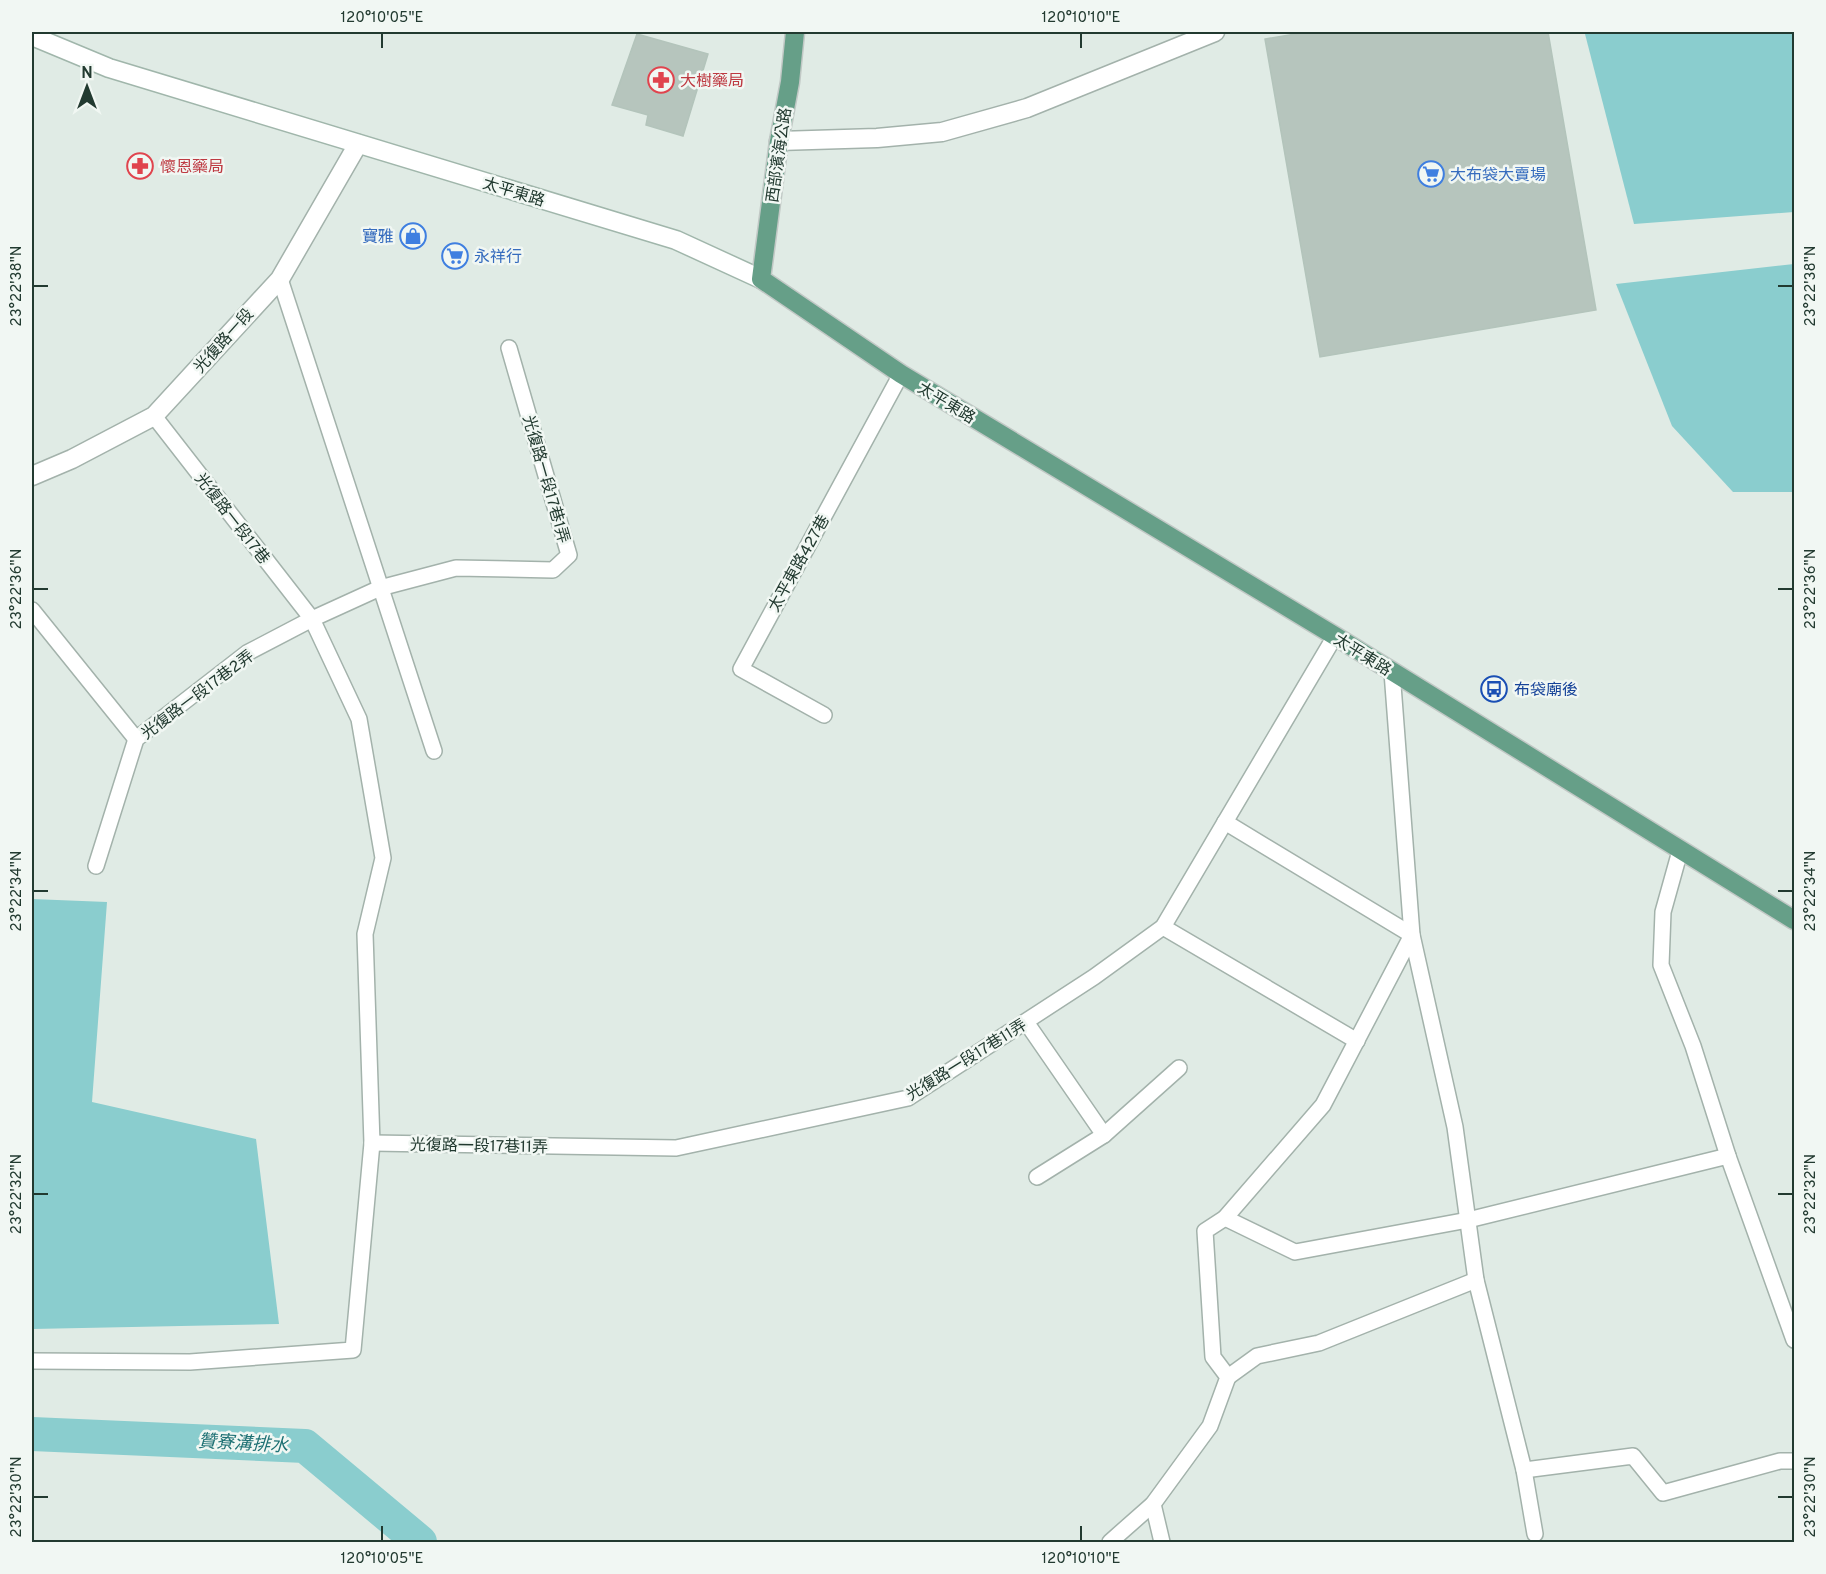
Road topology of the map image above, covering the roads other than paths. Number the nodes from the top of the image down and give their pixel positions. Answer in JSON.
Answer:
{"nodes":[{"id":1,"x":795,"y":32,"type":"edge"},
{"id":2,"x":1215,"y":32,"type":"edge"},
{"id":3,"x":32,"y":36,"type":"edge"},
{"id":4,"x":778,"y":141,"type":"junction"},
{"id":5,"x":358,"y":144,"type":"junction"},
{"id":6,"x":280,"y":279,"type":"junction"},
{"id":7,"x":761,"y":279,"type":"junction"},
{"id":8,"x":509,"y":348,"type":"dead end"},
{"id":9,"x":901,"y":374,"type":"junction"},
{"id":10,"x":154,"y":416,"type":"junction"},
{"id":11,"x":32,"y":476,"type":"edge"},
{"id":12,"x":380,"y":588,"type":"junction"},
{"id":13,"x":32,"y":610,"type":"edge"},
{"id":14,"x":312,"y":620,"type":"junction"},
{"id":15,"x":1335,"y":636,"type":"junction"},
{"id":16,"x":1392,"y":672,"type":"junction"},
{"id":17,"x":824,"y":715,"type":"dead end"},
{"id":18,"x":136,"y":739,"type":"junction"},
{"id":19,"x":435,"y":751,"type":"dead end"},
{"id":20,"x":1225,"y":822,"type":"junction"},
{"id":21,"x":1680,"y":850,"type":"junction"},
{"id":22,"x":96,"y":866,"type":"dead end"},
{"id":23,"x":1794,"y":920,"type":"edge"},
{"id":24,"x":1163,"y":927,"type":"junction"},
{"id":25,"x":1412,"y":935,"type":"junction"},
{"id":26,"x":1026,"y":1022,"type":"junction"},
{"id":27,"x":1357,"y":1041,"type":"junction"},
{"id":28,"x":1179,"y":1068,"type":"dead end"},
{"id":29,"x":1104,"y":1135,"type":"junction"},
{"id":30,"x":372,"y":1143,"type":"junction"},
{"id":31,"x":1728,"y":1156,"type":"junction"},
{"id":32,"x":1037,"y":1178,"type":"dead end"},
{"id":33,"x":1225,"y":1218,"type":"junction"},
{"id":34,"x":1468,"y":1220,"type":"junction"},
{"id":35,"x":1476,"y":1280,"type":"junction"},
{"id":36,"x":1794,"y":1340,"type":"edge"},
{"id":37,"x":32,"y":1360,"type":"edge"},
{"id":38,"x":1228,"y":1377,"type":"junction"},
{"id":39,"x":1794,"y":1461,"type":"edge"},
{"id":40,"x":1524,"y":1470,"type":"junction"},
{"id":41,"x":1153,"y":1504,"type":"junction"},
{"id":42,"x":1534,"y":1534,"type":"dead end"},
{"id":43,"x":1110,"y":1542,"type":"edge"},
{"id":44,"x":1162,"y":1542,"type":"edge"}],
"edges":[{"from":1,"to":4,"type":"main road","name":"西部濱海公路"},
{"from":2,"to":4,"type":"street"},
{"from":3,"to":5,"type":"street","name":"太平東路"},
{"from":4,"to":7,"type":"main road","name":"西部濱海公路"},
{"from":5,"to":6,"type":"street","name":"光復路一段"},
{"from":5,"to":7,"type":"street","name":"太平東路"},
{"from":6,"to":10,"type":"street","name":"光復路一段"},
{"from":6,"to":12,"type":"lane"},
{"from":7,"to":9,"type":"main road","name":"太平東路"},
{"from":8,"to":12,"type":"lane","name":"光復路一段17巷1弄"},
{"from":9,"to":15,"type":"main road","name":"太平東路"},
{"from":9,"to":17,"type":"lane","name":"太平東路427巷"},
{"from":10,"to":11,"type":"street","name":"光復路一段"},
{"from":10,"to":14,"type":"lane","name":"光復路一段17巷"},
{"from":12,"to":14,"type":"lane","name":"光復路一段17巷1弄"},
{"from":12,"to":19,"type":"lane"},
{"from":13,"to":18,"type":"lane"},
{"from":14,"to":18,"type":"lane","name":"光復路一段17巷2弄"},
{"from":14,"to":30,"type":"lane","name":"光復路一段17巷"},
{"from":15,"to":16,"type":"main road","name":"太平東路"},
{"from":15,"to":20,"type":"lane","name":"光復路一段17巷11弄"},
{"from":16,"to":21,"type":"main road","name":"太平東路"},
{"from":16,"to":25,"type":"lane"},
{"from":18,"to":22,"type":"lane","name":"光復路一段17巷2弄"},
{"from":20,"to":24,"type":"lane","name":"光復路一段17巷11弄"},
{"from":20,"to":25,"type":"lane"},
{"from":21,"to":23,"type":"main road","name":"太平東路"},
{"from":21,"to":31,"type":"lane"},
{"from":24,"to":26,"type":"lane","name":"光復路一段17巷11弄"},
{"from":24,"to":27,"type":"lane"},
{"from":25,"to":27,"type":"lane"},
{"from":25,"to":34,"type":"lane"},
{"from":26,"to":29,"type":"lane"},
{"from":26,"to":30,"type":"lane","name":"光復路一段17巷11弄"},
{"from":27,"to":33,"type":"lane"},
{"from":28,"to":29,"type":"lane"},
{"from":29,"to":32,"type":"lane"},
{"from":30,"to":37,"type":"lane","name":"光復路一段17巷"},
{"from":31,"to":34,"type":"lane"},
{"from":31,"to":36,"type":"lane"},
{"from":33,"to":34,"type":"lane"},
{"from":33,"to":38,"type":"lane"},
{"from":34,"to":35,"type":"lane"},
{"from":35,"to":38,"type":"lane"},
{"from":35,"to":40,"type":"lane"},
{"from":38,"to":41,"type":"lane"},
{"from":39,"to":40,"type":"lane"},
{"from":40,"to":42,"type":"lane"},
{"from":41,"to":43,"type":"lane"},
{"from":41,"to":44,"type":"lane"}]}
